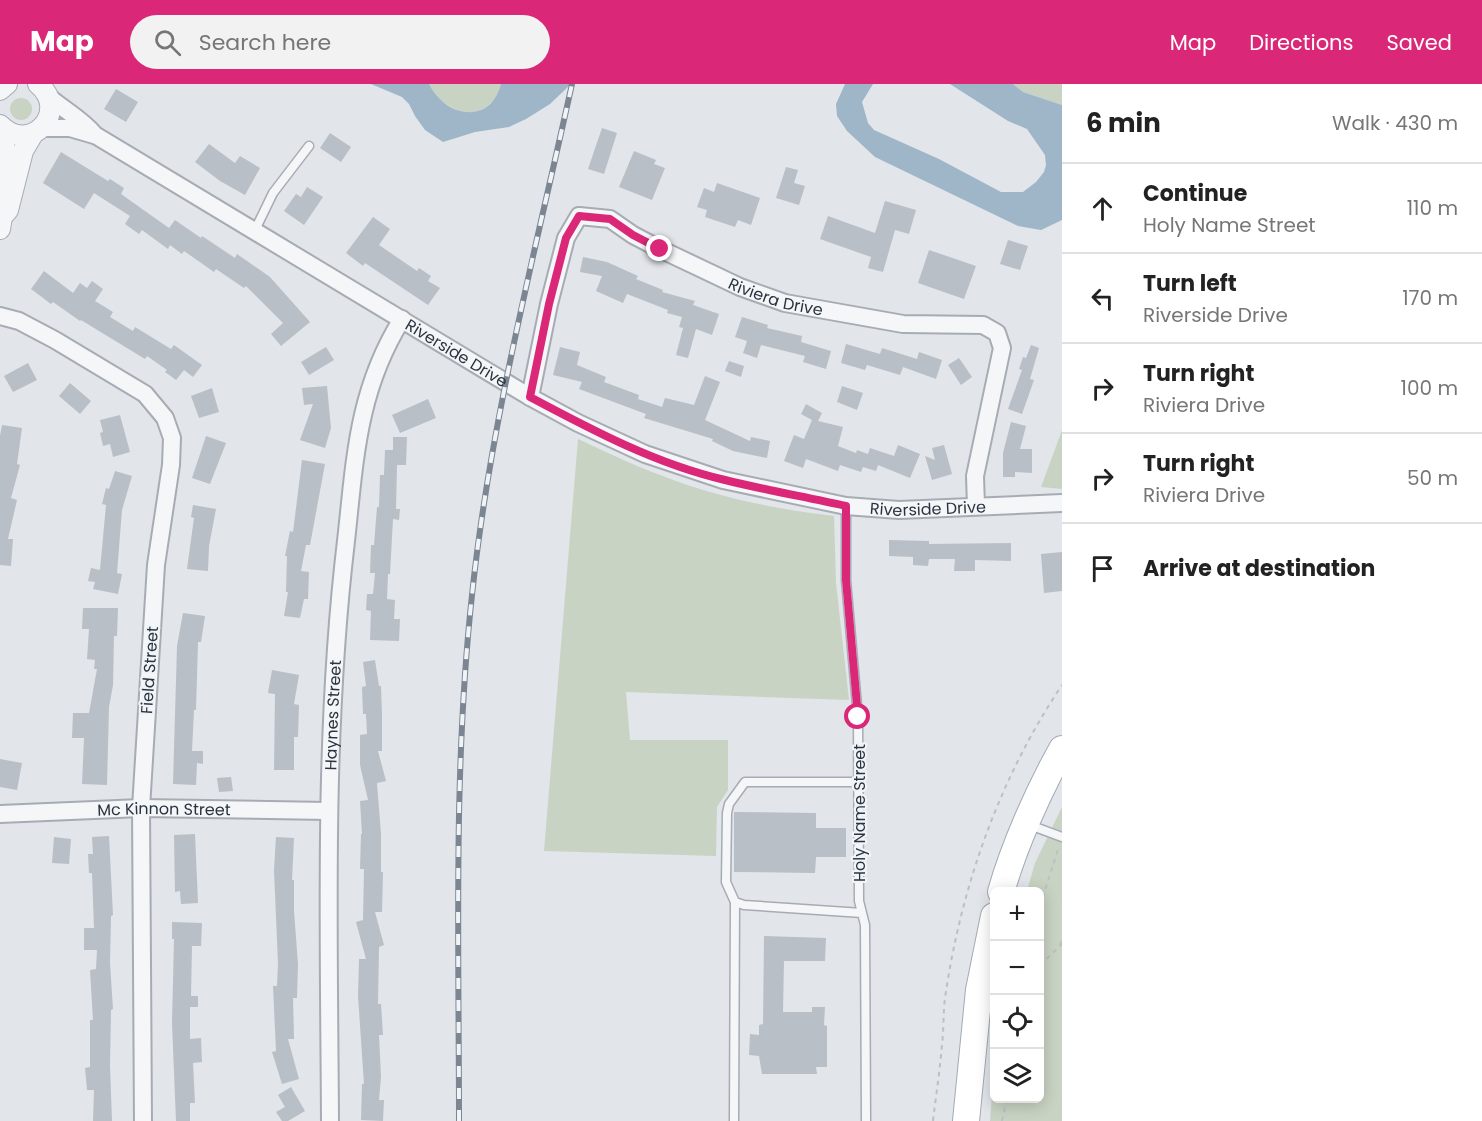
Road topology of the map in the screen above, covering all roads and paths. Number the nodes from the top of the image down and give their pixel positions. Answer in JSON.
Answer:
{"nodes":[{"id":1,"x":43,"y":88,"type":"edge"},
{"id":2,"x":1,"y":126,"type":"edge"},
{"id":3,"x":37,"y":131,"type":"junction"},
{"id":4,"x":95,"y":135,"type":"junction"},
{"id":5,"x":309,"y":146,"type":"dead end"},
{"id":6,"x":0,"y":192,"type":"edge"},
{"id":7,"x":1,"y":219,"type":"edge"},
{"id":8,"x":255,"y":230,"type":"junction"},
{"id":9,"x":0,"y":316,"type":"edge"},
{"id":10,"x":402,"y":319,"type":"junction"},
{"id":11,"x":530,"y":397,"type":"junction"},
{"id":12,"x":1062,"y":503,"type":"edge"},
{"id":13,"x":846,"y":506,"type":"junction"},
{"id":14,"x":976,"y":506,"type":"junction"},
{"id":15,"x":1062,"y":685,"type":"edge"},
{"id":16,"x":1062,"y":749,"type":"edge"},
{"id":17,"x":859,"y":782,"type":"junction"},
{"id":18,"x":141,"y":808,"type":"junction"},
{"id":19,"x":328,"y":811,"type":"junction"},
{"id":20,"x":0,"y":814,"type":"edge"},
{"id":21,"x":1026,"y":824,"type":"junction"},
{"id":22,"x":1062,"y":838,"type":"edge"},
{"id":23,"x":1057,"y":852,"type":"junction"},
{"id":24,"x":1062,"y":857,"type":"edge"},
{"id":25,"x":1002,"y":887,"type":"edge"},
{"id":26,"x":1044,"y":893,"type":"edge"},
{"id":27,"x":735,"y":902,"type":"junction"},
{"id":28,"x":862,"y":913,"type":"junction"},
{"id":29,"x":990,"y":936,"type":"edge"},
{"id":30,"x":1062,"y":939,"type":"edge"},
{"id":31,"x":1061,"y":945,"type":"edge"},
{"id":32,"x":1044,"y":961,"type":"edge"},
{"id":33,"x":1006,"y":1103,"type":"edge"},
{"id":34,"x":143,"y":1121,"type":"edge"},
{"id":35,"x":330,"y":1121,"type":"edge"},
{"id":36,"x":734,"y":1121,"type":"edge"},
{"id":37,"x":866,"y":1121,"type":"edge"},
{"id":38,"x":933,"y":1121,"type":"edge"},
{"id":39,"x":966,"y":1121,"type":"edge"},
{"id":40,"x":1002,"y":1121,"type":"edge"}],
"edges":[{"from":1,"to":3,"type":"street"},
{"from":1,"to":4,"type":"street","name":"Riverside Drive"},
{"from":2,"to":3,"type":"street"},
{"from":2,"to":6,"type":"street"},
{"from":3,"to":4,"type":"street","name":"Riverside Drive"},
{"from":3,"to":7,"type":"street"},
{"from":4,"to":8,"type":"street","name":"Riverside Drive"},
{"from":5,"to":8,"type":"lane"},
{"from":8,"to":10,"type":"street","name":"Riverside Drive"},
{"from":9,"to":18,"type":"street","name":"Field Street"},
{"from":10,"to":11,"type":"street","name":"Riverside Drive"},
{"from":10,"to":19,"type":"street","name":"Haynes Street"},
{"from":11,"to":13,"type":"street","name":"Riverside Drive"},
{"from":11,"to":14,"type":"street","name":"Riviera Drive"},
{"from":12,"to":14,"type":"street","name":"Riverside Drive"},
{"from":13,"to":14,"type":"street","name":"Riverside Drive"},
{"from":13,"to":17,"type":"lane","name":"Holy Name Street"},
{"from":15,"to":38,"type":"path"},
{"from":16,"to":21,"type":"main road"},
{"from":17,"to":27,"type":"lane"},
{"from":17,"to":28,"type":"lane","name":"Holy Name Street"},
{"from":18,"to":19,"type":"street","name":"Mc Kinnon Street"},
{"from":18,"to":20,"type":"street","name":"Mc Kinnon Street"},
{"from":18,"to":34,"type":"street","name":"Field Street"},
{"from":19,"to":35,"type":"street","name":"Haynes Street"},
{"from":21,"to":22,"type":"lane"},
{"from":21,"to":25,"type":"main road"},
{"from":22,"to":23,"type":"path"},
{"from":23,"to":24,"type":"path"},
{"from":23,"to":26,"type":"path"},
{"from":27,"to":28,"type":"lane"},
{"from":27,"to":36,"type":"lane"},
{"from":28,"to":37,"type":"lane","name":"Holy Name Street"},
{"from":29,"to":39,"type":"main road"},
{"from":30,"to":31,"type":"path"},
{"from":31,"to":32,"type":"path"},
{"from":33,"to":40,"type":"path"}]}
